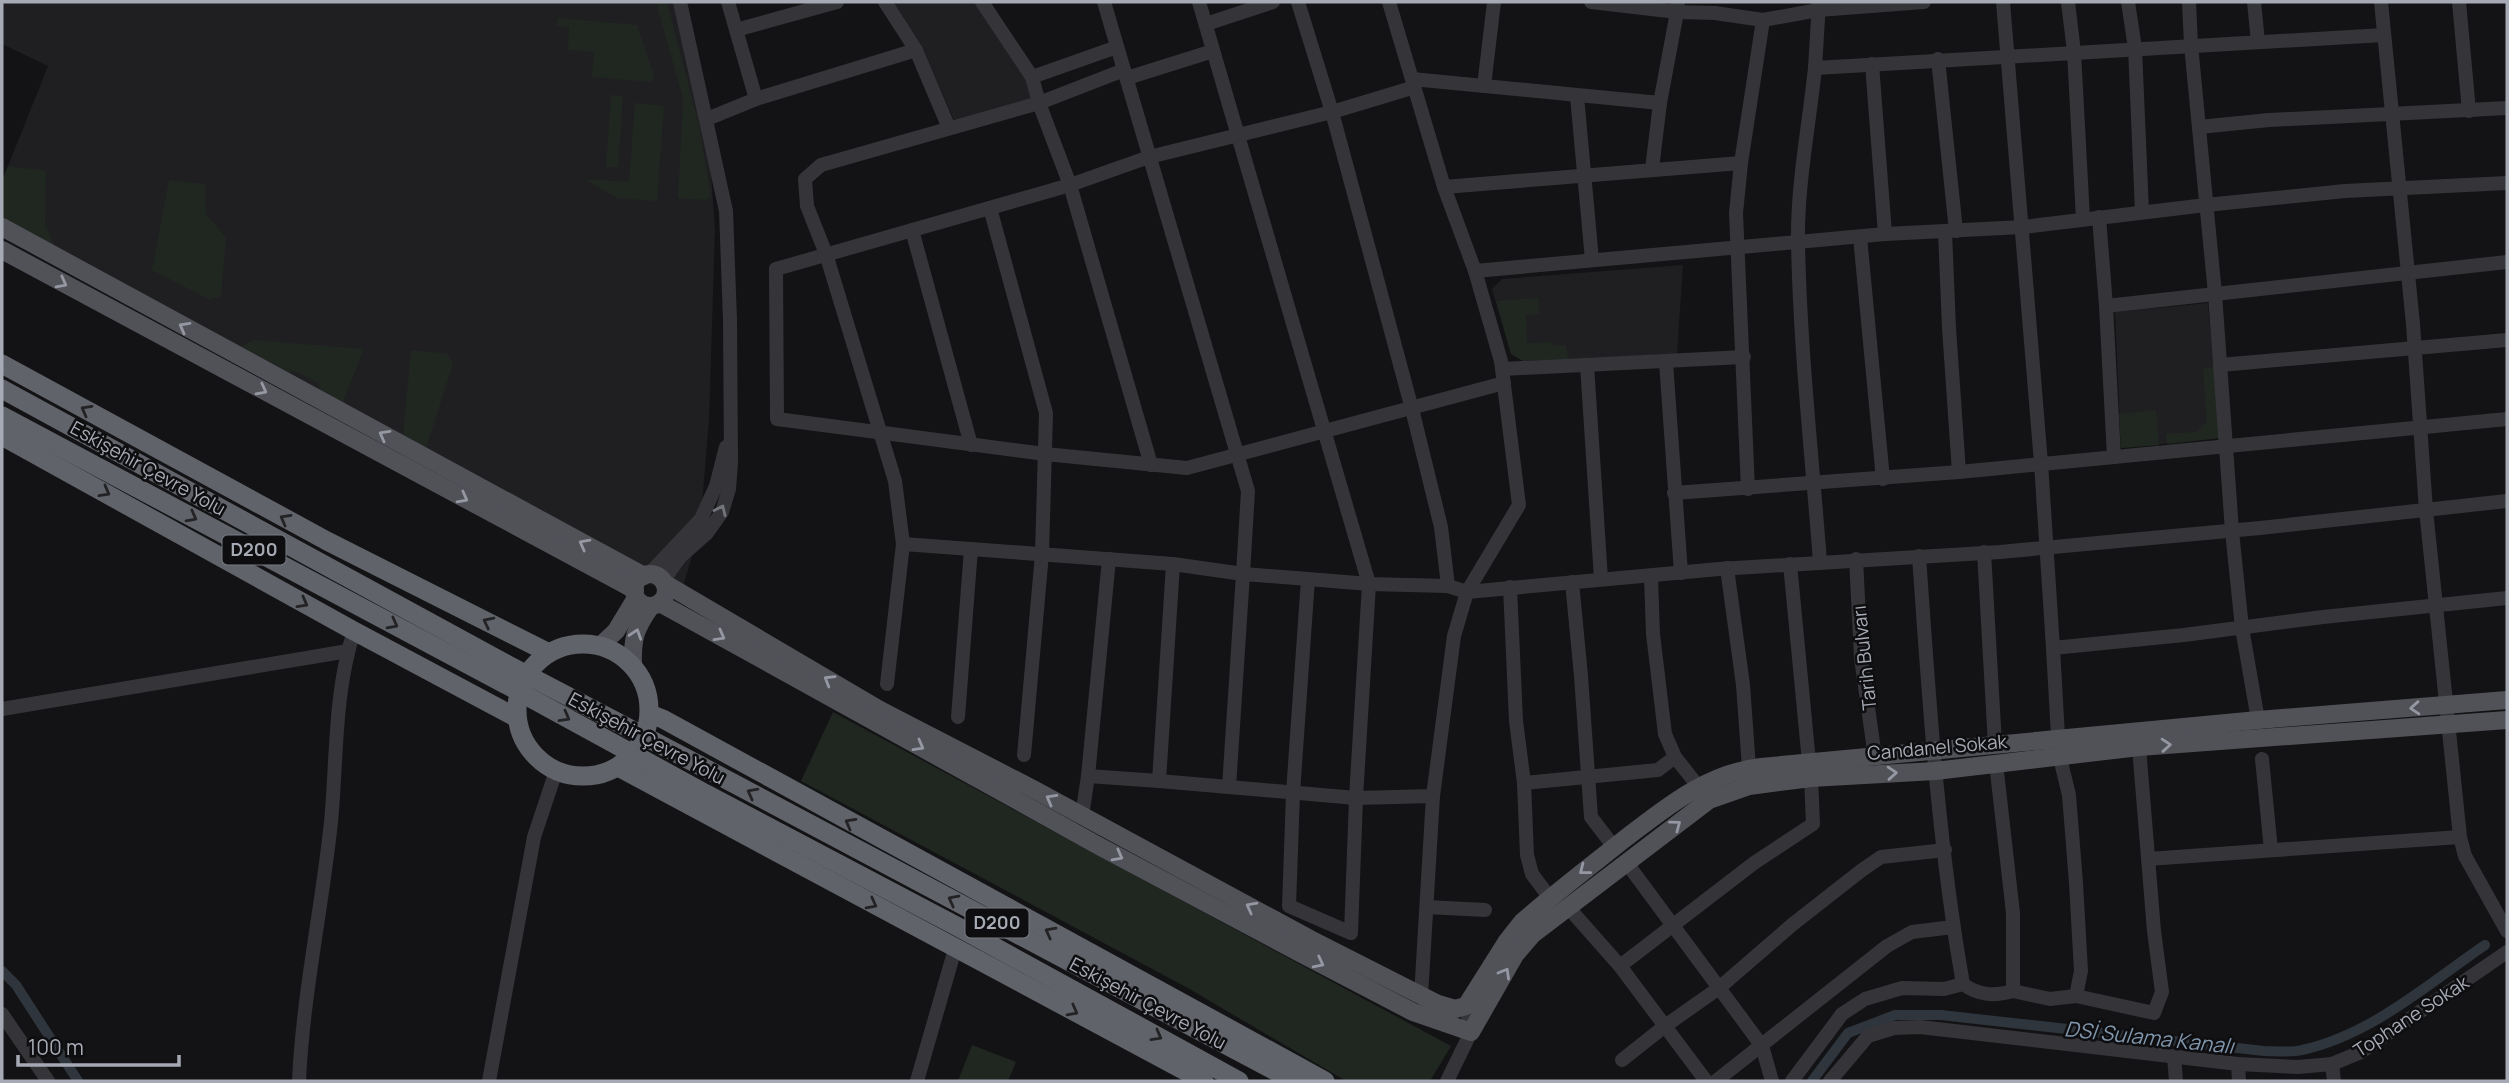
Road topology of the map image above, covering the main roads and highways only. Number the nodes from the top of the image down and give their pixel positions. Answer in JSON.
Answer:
{"nodes":[{"id":1,"x":2,"y":228,"type":"edge"},
{"id":2,"x":2,"y":250,"type":"edge"},
{"id":3,"x":2,"y":364,"type":"edge"},
{"id":4,"x":2,"y":389,"type":"edge"},
{"id":5,"x":2,"y":416,"type":"edge"},
{"id":6,"x":2,"y":436,"type":"edge"},
{"id":7,"x":650,"y":589,"type":"junction"},
{"id":8,"x":600,"y":646,"type":"junction"},
{"id":9,"x":549,"y":653,"type":"junction"},
{"id":10,"x":633,"y":666,"type":"junction"},
{"id":11,"x":2507,"y":700,"type":"edge"},
{"id":12,"x":650,"y":714,"type":"junction"},
{"id":13,"x":517,"y":718,"type":"junction"},
{"id":14,"x":2507,"y":720,"type":"edge"},
{"id":15,"x":2059,"y":747,"type":"junction"},
{"id":16,"x":1996,"y":754,"type":"junction"},
{"id":17,"x":618,"y":767,"type":"junction"},
{"id":18,"x":1810,"y":770,"type":"junction"},
{"id":19,"x":1204,"y":1081,"type":"edge"},
{"id":20,"x":1240,"y":1081,"type":"edge"},
{"id":21,"x":1294,"y":1081,"type":"edge"},
{"id":22,"x":1325,"y":1081,"type":"edge"}],
"edges":[{"from":7,"to":1,"type":"main road","one_way":true},
{"from":2,"to":7,"type":"main road","one_way":true},
{"from":9,"to":3,"type":"highway","one_way":true},
{"from":21,"to":4,"type":"highway","name":"Eskişehir Çevre Yolu","number":"D200","one_way":true,"bridge":true},
{"from":5,"to":20,"type":"highway","name":"Eskişehir Çevre Yolu","number":"D200","one_way":true,"bridge":true},
{"from":6,"to":13,"type":"highway","one_way":true},
{"from":7,"to":8,"type":"main road"},
{"from":10,"to":7,"type":"main road","one_way":true},
{"from":18,"to":7,"type":"main road","one_way":true},
{"from":7,"to":18,"type":"main road","name":"Candanel Sokak","one_way":true},
{"from":8,"to":9,"type":"highway"},
{"from":8,"to":10,"type":"highway"},
{"from":9,"to":13,"type":"highway"},
{"from":10,"to":12,"type":"highway"},
{"from":11,"to":15,"type":"main road","one_way":true},
{"from":12,"to":17,"type":"highway"},
{"from":22,"to":12,"type":"highway","one_way":true},
{"from":13,"to":17,"type":"highway"},
{"from":15,"to":14,"type":"main road","one_way":true},
{"from":15,"to":16,"type":"main road"},
{"from":16,"to":18,"type":"main road"},
{"from":18,"to":16,"type":"main road","name":"Candanel Sokak","one_way":true},
{"from":17,"to":19,"type":"highway","one_way":true}]}
